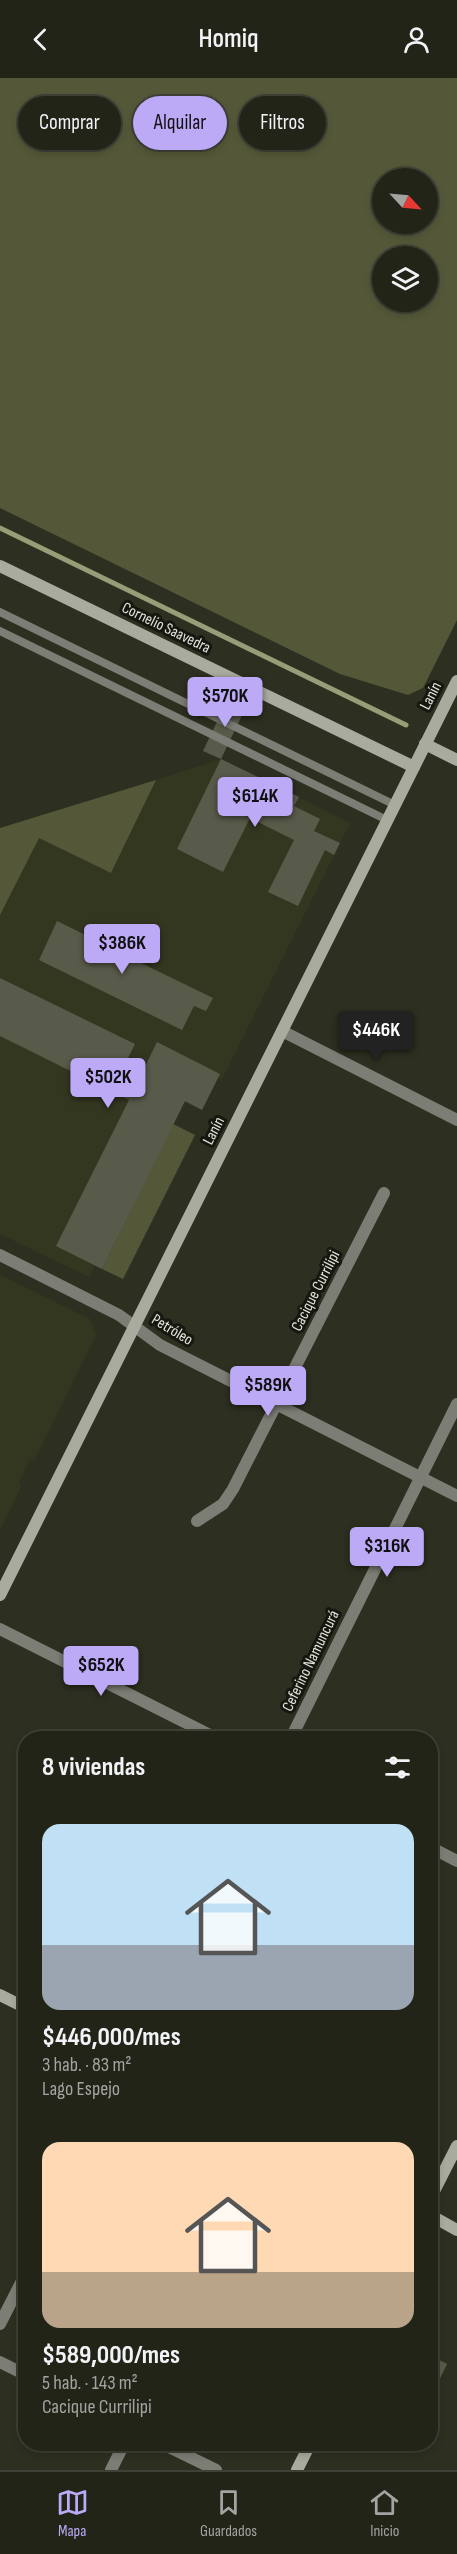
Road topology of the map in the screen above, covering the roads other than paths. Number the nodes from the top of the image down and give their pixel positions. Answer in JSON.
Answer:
{"nodes":[{"id":1,"x":0,"y":566,"type":"edge"},
{"id":2,"x":0,"y":612,"type":"edge"},
{"id":3,"x":0,"y":631,"type":"edge"},
{"id":4,"x":457,"y":681,"type":"edge"},
{"id":5,"x":425,"y":744,"type":"junction"},
{"id":6,"x":457,"y":760,"type":"edge"},
{"id":7,"x":414,"y":767,"type":"junction"},
{"id":8,"x":395,"y":805,"type":"junction"},
{"id":9,"x":387,"y":820,"type":"junction"},
{"id":10,"x":282,"y":1031,"type":"junction"},
{"id":11,"x":457,"y":1120,"type":"edge"},
{"id":12,"x":384,"y":1193,"type":"dead end"},
{"id":13,"x":0,"y":1255,"type":"edge"},
{"id":14,"x":134,"y":1327,"type":"junction"},
{"id":15,"x":277,"y":1404,"type":"junction"},
{"id":16,"x":457,"y":1404,"type":"edge"},
{"id":17,"x":420,"y":1477,"type":"junction"},
{"id":18,"x":457,"y":1496,"type":"edge"},
{"id":19,"x":197,"y":1521,"type":"dead end"},
{"id":20,"x":0,"y":1595,"type":"edge"},
{"id":21,"x":0,"y":1629,"type":"edge"},
{"id":22,"x":202,"y":1731,"type":"edge"},
{"id":23,"x":294,"y":1731,"type":"edge"},
{"id":24,"x":438,"y":1851,"type":"edge"},
{"id":25,"x":457,"y":1861,"type":"edge"},
{"id":26,"x":0,"y":1995,"type":"edge"},
{"id":27,"x":18,"y":2004,"type":"edge"},
{"id":28,"x":457,"y":2146,"type":"edge"},
{"id":29,"x":438,"y":2183,"type":"edge"},
{"id":30,"x":438,"y":2219,"type":"edge"},
{"id":31,"x":457,"y":2230,"type":"edge"},
{"id":32,"x":18,"y":2289,"type":"edge"},
{"id":33,"x":0,"y":2324,"type":"edge"},
{"id":34,"x":0,"y":2362,"type":"edge"},
{"id":35,"x":18,"y":2371,"type":"edge"},
{"id":36,"x":120,"y":2451,"type":"edge"},
{"id":37,"x":177,"y":2451,"type":"edge"},
{"id":38,"x":306,"y":2451,"type":"edge"},
{"id":39,"x":111,"y":2470,"type":"edge"},
{"id":40,"x":216,"y":2470,"type":"edge"},
{"id":41,"x":297,"y":2470,"type":"edge"}],
"edges":[{"from":1,"to":7,"type":"main road","name":"Cornelio Saavedra"},
{"from":2,"to":8,"type":"lane"},
{"from":3,"to":9,"type":"lane"},
{"from":4,"to":5,"type":"main road","name":"Lanín"},
{"from":5,"to":6,"type":"main road"},
{"from":5,"to":7,"type":"main road","name":"Lanín"},
{"from":7,"to":8,"type":"main road","name":"Lanín"},
{"from":8,"to":9,"type":"main road","name":"Lanín"},
{"from":9,"to":10,"type":"main road","name":"Lanín"},
{"from":10,"to":11,"type":"street"},
{"from":10,"to":14,"type":"main road","name":"Lanín"},
{"from":12,"to":15,"type":"street","name":"Cacique Currilipi"},
{"from":13,"to":14,"type":"street","name":"Petróleo"},
{"from":14,"to":15,"type":"street","name":"Petróleo"},
{"from":14,"to":20,"type":"main road","name":"Lanín"},
{"from":15,"to":17,"type":"street","name":"Petróleo"},
{"from":15,"to":19,"type":"street","name":"Cacique Currilipi"},
{"from":16,"to":17,"type":"street","name":"Ceferino Namuncurá"},
{"from":17,"to":18,"type":"street","name":"Petróleo"},
{"from":17,"to":23,"type":"street","name":"Ceferino Namuncurá"},
{"from":21,"to":22,"type":"street"},
{"from":24,"to":25,"type":"street"},
{"from":26,"to":27,"type":"main road"},
{"from":28,"to":29,"type":"main road"},
{"from":30,"to":31,"type":"main road"},
{"from":32,"to":33,"type":"street"},
{"from":34,"to":35,"type":"street"},
{"from":36,"to":39,"type":"street"},
{"from":37,"to":40,"type":"street"},
{"from":38,"to":41,"type":"main road"}]}
